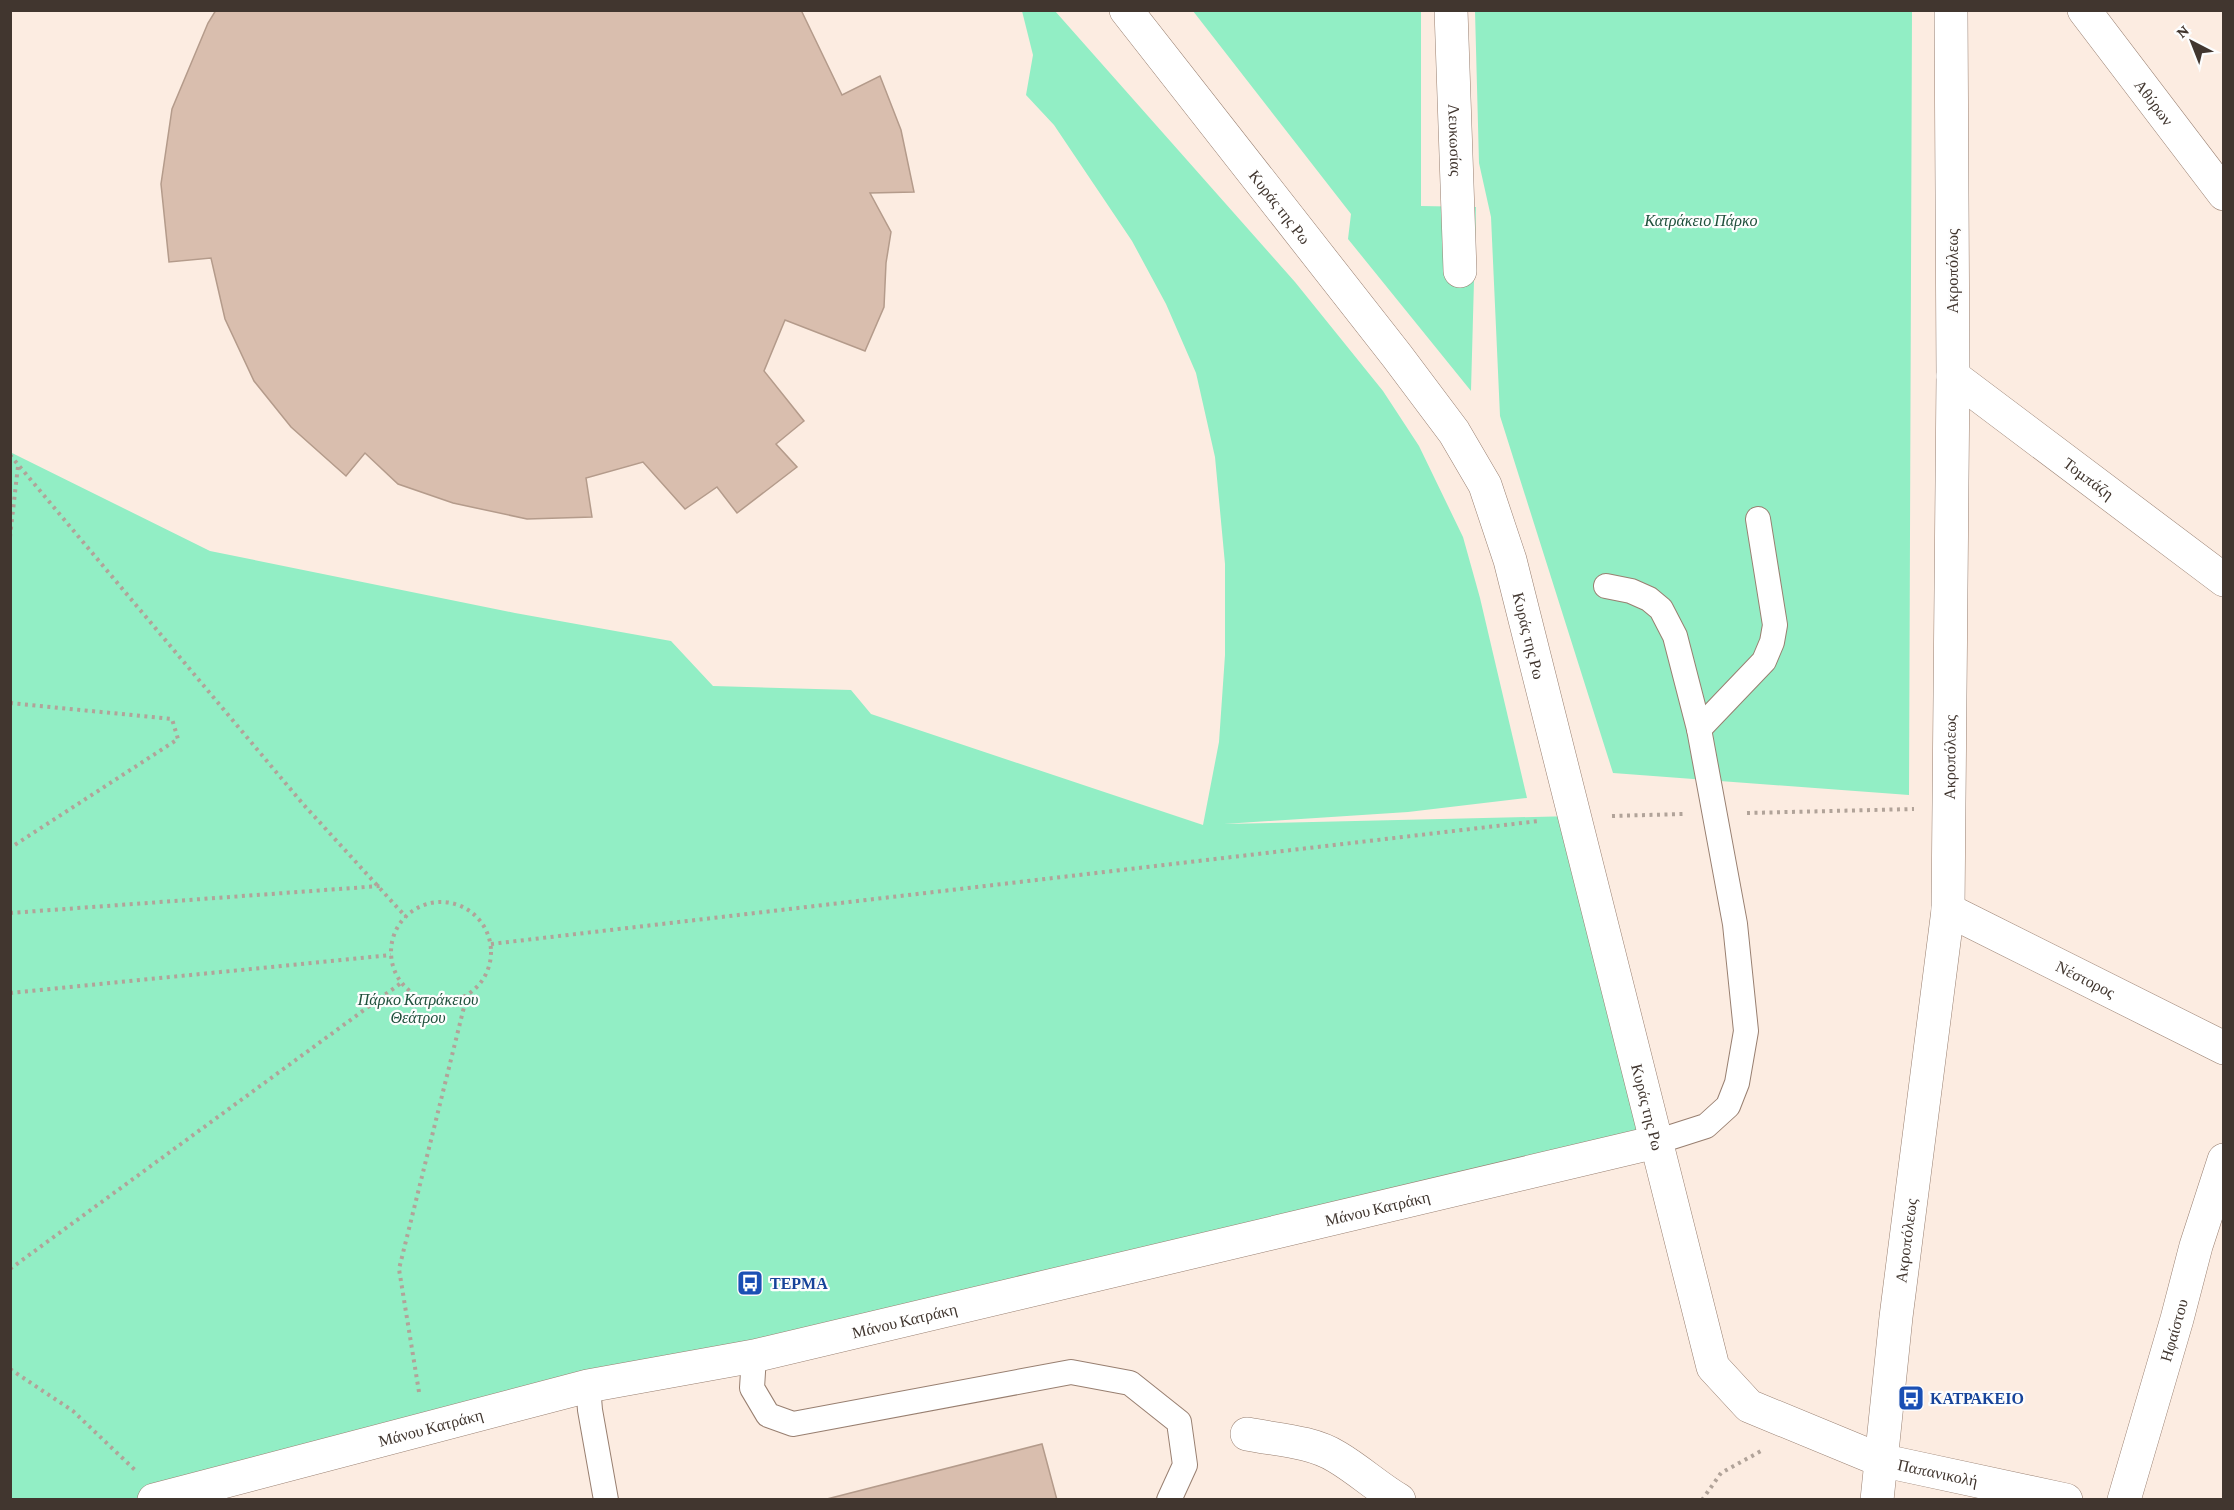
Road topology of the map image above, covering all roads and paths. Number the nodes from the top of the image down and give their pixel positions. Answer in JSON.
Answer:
{"nodes":[{"id":1,"x":1126,"y":10,"type":"edge"},
{"id":2,"x":1451,"y":10,"type":"edge"},
{"id":3,"x":1951,"y":10,"type":"edge"},
{"id":4,"x":2084,"y":10,"type":"edge"},
{"id":5,"x":2223,"y":194,"type":"edge"},
{"id":6,"x":1460,"y":271,"type":"dead end"},
{"id":7,"x":1953,"y":375,"type":"junction"},
{"id":8,"x":10,"y":455,"type":"edge"},
{"id":9,"x":18,"y":466,"type":"junction"},
{"id":10,"x":1758,"y":519,"type":"dead end"},
{"id":11,"x":10,"y":537,"type":"edge"},
{"id":12,"x":2223,"y":577,"type":"edge"},
{"id":13,"x":1606,"y":586,"type":"dead end"},
{"id":14,"x":10,"y":703,"type":"edge"},
{"id":15,"x":1699,"y":729,"type":"junction"},
{"id":16,"x":1949,"y":808,"type":"junction"},
{"id":17,"x":1715,"y":814,"type":"junction"},
{"id":18,"x":1574,"y":816,"type":"junction"},
{"id":19,"x":10,"y":848,"type":"edge"},
{"id":20,"x":380,"y":886,"type":"junction"},
{"id":21,"x":1948,"y":910,"type":"junction"},
{"id":22,"x":10,"y":913,"type":"edge"},
{"id":23,"x":406,"y":916,"type":"junction"},
{"id":24,"x":491,"y":944,"type":"junction"},
{"id":25,"x":391,"y":955,"type":"junction"},
{"id":26,"x":401,"y":983,"type":"junction"},
{"id":27,"x":10,"y":993,"type":"edge"},
{"id":28,"x":467,"y":995,"type":"junction"},
{"id":29,"x":2223,"y":1048,"type":"edge"},
{"id":30,"x":1656,"y":1142,"type":"junction"},
{"id":31,"x":2223,"y":1160,"type":"edge"},
{"id":32,"x":10,"y":1269,"type":"edge"},
{"id":33,"x":754,"y":1356,"type":"junction"},
{"id":34,"x":1713,"y":1367,"type":"joint"},
{"id":35,"x":10,"y":1369,"type":"edge"},
{"id":36,"x":588,"y":1386,"type":"junction"},
{"id":37,"x":1804,"y":1428,"type":"junction"},
{"id":38,"x":425,"y":1429,"type":"junction"},
{"id":39,"x":1247,"y":1434,"type":"dead end"},
{"id":40,"x":1880,"y":1460,"type":"junction"},
{"id":41,"x":159,"y":1498,"type":"edge"},
{"id":42,"x":606,"y":1500,"type":"edge"},
{"id":43,"x":1169,"y":1500,"type":"edge"},
{"id":44,"x":1399,"y":1500,"type":"edge"},
{"id":45,"x":1702,"y":1500,"type":"edge"},
{"id":46,"x":1877,"y":1500,"type":"edge"},
{"id":47,"x":2066,"y":1500,"type":"edge"},
{"id":48,"x":2124,"y":1500,"type":"edge"}],
"edges":[{"from":1,"to":18,"type":"street","name":"Κυράς της Ρω"},
{"from":2,"to":6,"type":"street","name":"Λευκωσίας"},
{"from":3,"to":7,"type":"street","name":"Ακροπόλεως"},
{"from":4,"to":5,"type":"street","name":"Αθύρων"},
{"from":7,"to":12,"type":"street","name":"Τομπάζη"},
{"from":7,"to":16,"type":"street","name":"Ακροπόλεως"},
{"from":8,"to":9,"type":"path"},
{"from":9,"to":11,"type":"path"},
{"from":9,"to":20,"type":"path"},
{"from":10,"to":15,"type":"lane"},
{"from":13,"to":15,"type":"lane"},
{"from":14,"to":19,"type":"path"},
{"from":15,"to":17,"type":"lane"},
{"from":16,"to":17,"type":"path"},
{"from":16,"to":21,"type":"street","name":"Ακροπόλεως"},
{"from":17,"to":18,"type":"path"},
{"from":17,"to":30,"type":"lane"},
{"from":18,"to":24,"type":"path"},
{"from":18,"to":30,"type":"street","name":"Κυράς της Ρω"},
{"from":20,"to":22,"type":"path"},
{"from":20,"to":23,"type":"path"},
{"from":21,"to":29,"type":"street","name":"Νέστορος"},
{"from":21,"to":40,"type":"street","name":"Ακροπόλεως"},
{"from":23,"to":24,"type":"path"},
{"from":23,"to":25,"type":"path"},
{"from":24,"to":28,"type":"path"},
{"from":25,"to":26,"type":"path"},
{"from":25,"to":27,"type":"path"},
{"from":26,"to":28,"type":"path"},
{"from":26,"to":32,"type":"path"},
{"from":28,"to":38,"type":"path"},
{"from":30,"to":33,"type":"street","name":"Μάνου Κατράκη"},
{"from":30,"to":34,"type":"street","name":"Κυράς της Ρω"},
{"from":31,"to":48,"type":"street","name":"Ηφαίστου"},
{"from":33,"to":36,"type":"street","name":"Μάνου Κατράκη"},
{"from":33,"to":43,"type":"lane"},
{"from":34,"to":37,"type":"street","name":"Παπανικολή"},
{"from":35,"to":41,"type":"path"},
{"from":36,"to":38,"type":"street","name":"Μάνου Κατράκη"},
{"from":36,"to":42,"type":"lane"},
{"from":37,"to":40,"type":"street","name":"Παπανικολή"},
{"from":37,"to":45,"type":"path"},
{"from":38,"to":41,"type":"street","name":"Μάνου Κατράκη"},
{"from":39,"to":44,"type":"street"},
{"from":40,"to":46,"type":"street","name":"Ακροπόλεως"},
{"from":40,"to":47,"type":"street","name":"Παπανικολή"}]}
